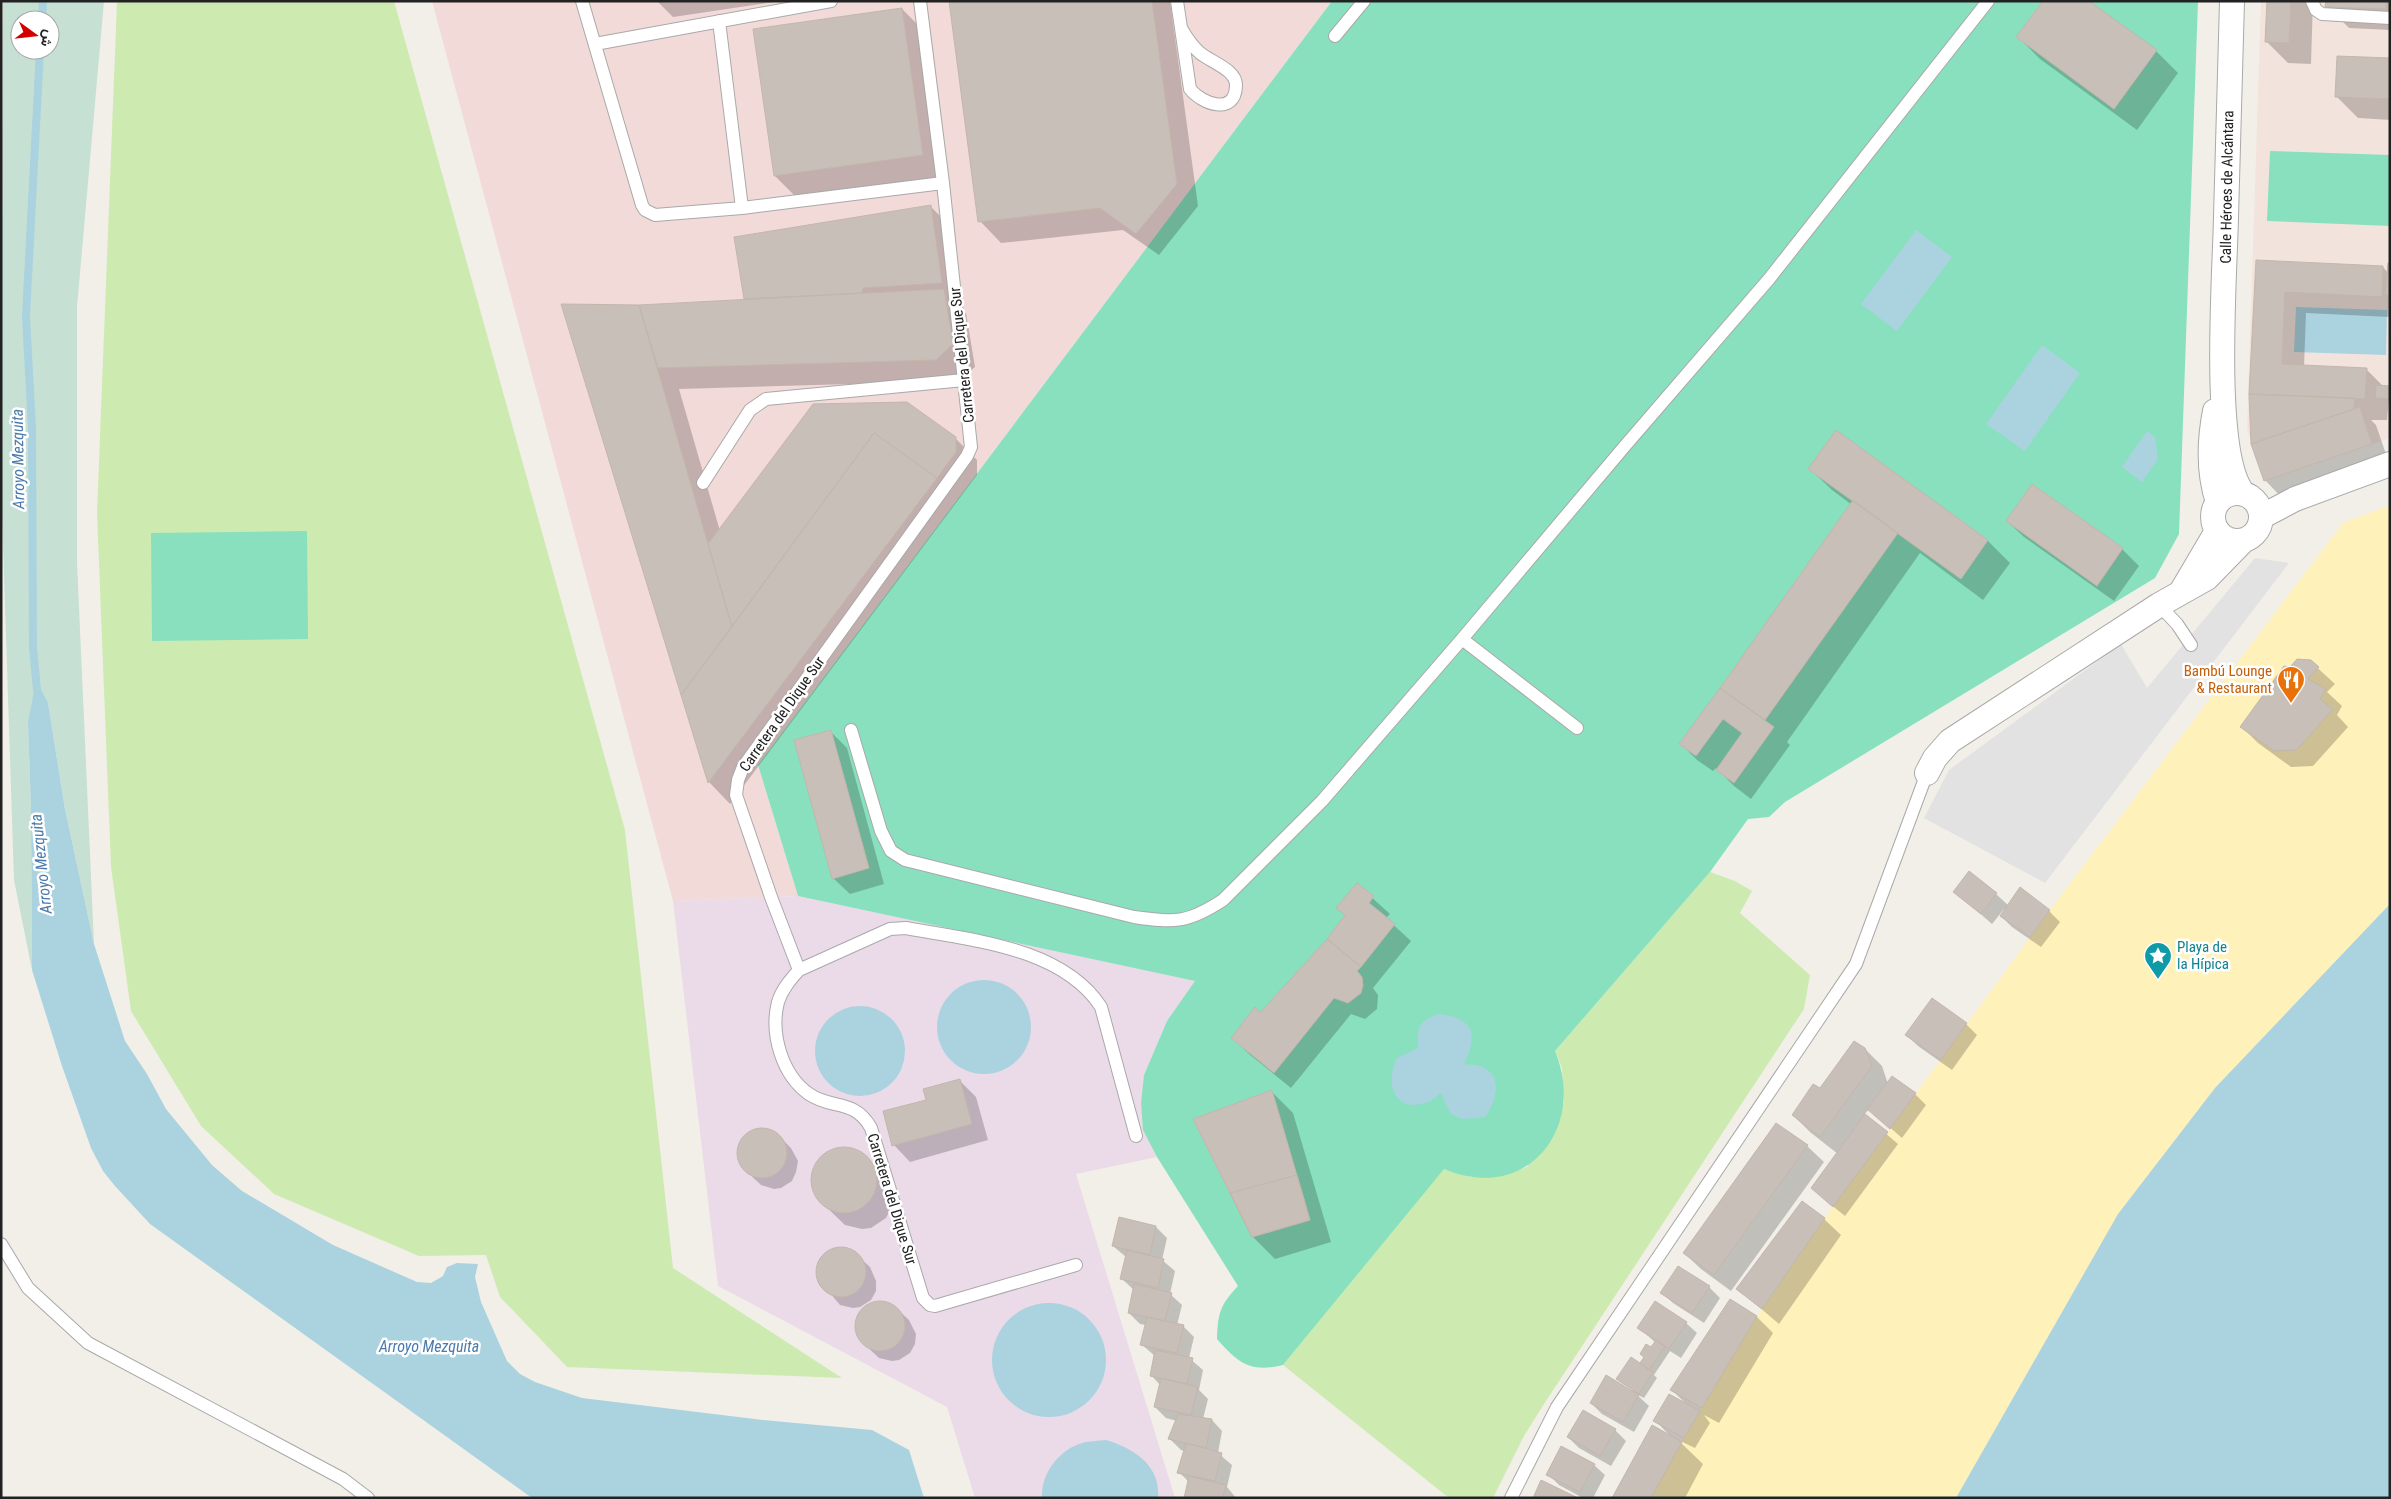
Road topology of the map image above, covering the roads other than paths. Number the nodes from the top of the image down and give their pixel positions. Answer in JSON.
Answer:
{"nodes":[{"id":1,"x":582,"y":1,"type":"edge"},
{"id":2,"x":831,"y":1,"type":"edge"},
{"id":3,"x":920,"y":1,"type":"edge"},
{"id":4,"x":1177,"y":1,"type":"edge"},
{"id":5,"x":1364,"y":1,"type":"edge"},
{"id":6,"x":1988,"y":1,"type":"edge"},
{"id":7,"x":2232,"y":1,"type":"edge"},
{"id":8,"x":2312,"y":1,"type":"edge"},
{"id":9,"x":2390,"y":18,"type":"edge"},
{"id":10,"x":719,"y":21,"type":"junction"},
{"id":11,"x":1181,"y":28,"type":"junction"},
{"id":12,"x":1335,"y":36,"type":"dead end"},
{"id":13,"x":595,"y":44,"type":"junction"},
{"id":14,"x":943,"y":183,"type":"junction"},
{"id":15,"x":742,"y":208,"type":"junction"},
{"id":16,"x":2222,"y":373,"type":"junction"},
{"id":17,"x":964,"y":380,"type":"junction"},
{"id":18,"x":2390,"y":464,"type":"edge"},
{"id":19,"x":703,"y":483,"type":"dead end"},
{"id":20,"x":2243,"y":493,"type":"junction"},
{"id":21,"x":2218,"y":502,"type":"junction"},
{"id":22,"x":2261,"y":517,"type":"junction"},
{"id":23,"x":2217,"y":531,"type":"junction"},
{"id":24,"x":2243,"y":541,"type":"junction"},
{"id":25,"x":2181,"y":592,"type":"junction"},
{"id":26,"x":2159,"y":605,"type":"junction"},
{"id":27,"x":1462,"y":640,"type":"junction"},
{"id":28,"x":2191,"y":645,"type":"dead end"},
{"id":29,"x":1577,"y":728,"type":"dead end"},
{"id":30,"x":851,"y":730,"type":"dead end"},
{"id":31,"x":1927,"y":773,"type":"joint"},
{"id":32,"x":799,"y":970,"type":"junction"},
{"id":33,"x":1136,"y":1136,"type":"dead end"},
{"id":34,"x":1,"y":1244,"type":"edge"},
{"id":35,"x":1076,"y":1265,"type":"dead end"},
{"id":36,"x":368,"y":1498,"type":"edge"},
{"id":37,"x":1511,"y":1498,"type":"edge"}],
"edges":[{"from":1,"to":13,"type":"lane"},
{"from":2,"to":10,"type":"lane"},
{"from":3,"to":14,"type":"lane","name":"Carretera del Dique Sur"},
{"from":4,"to":11,"type":"lane"},
{"from":5,"to":12,"type":"lane"},
{"from":6,"to":27,"type":"lane"},
{"from":7,"to":16,"type":"street","name":"Calle Héroes de Alcántara"},
{"from":8,"to":9,"type":"lane"},
{"from":10,"to":13,"type":"lane"},
{"from":10,"to":15,"type":"lane"},
{"from":11,"to":11,"type":"lane"},
{"from":13,"to":15,"type":"lane"},
{"from":14,"to":15,"type":"lane"},
{"from":14,"to":17,"type":"lane","name":"Carretera del Dique Sur"},
{"from":16,"to":20,"type":"street"},
{"from":16,"to":21,"type":"street"},
{"from":17,"to":19,"type":"lane"},
{"from":17,"to":32,"type":"lane","name":"Carretera del Dique Sur"},
{"from":18,"to":22,"type":"street"},
{"from":20,"to":21,"type":"street"},
{"from":20,"to":22,"type":"street"},
{"from":21,"to":23,"type":"street"},
{"from":22,"to":24,"type":"street"},
{"from":23,"to":24,"type":"street"},
{"from":23,"to":25,"type":"street"},
{"from":24,"to":25,"type":"street"},
{"from":25,"to":26,"type":"street"},
{"from":26,"to":28,"type":"lane"},
{"from":26,"to":31,"type":"street"},
{"from":27,"to":29,"type":"lane"},
{"from":27,"to":30,"type":"lane"},
{"from":31,"to":37,"type":"lane"},
{"from":32,"to":33,"type":"lane"},
{"from":32,"to":35,"type":"lane","name":"Carretera del Dique Sur"},
{"from":34,"to":36,"type":"lane"}]}
